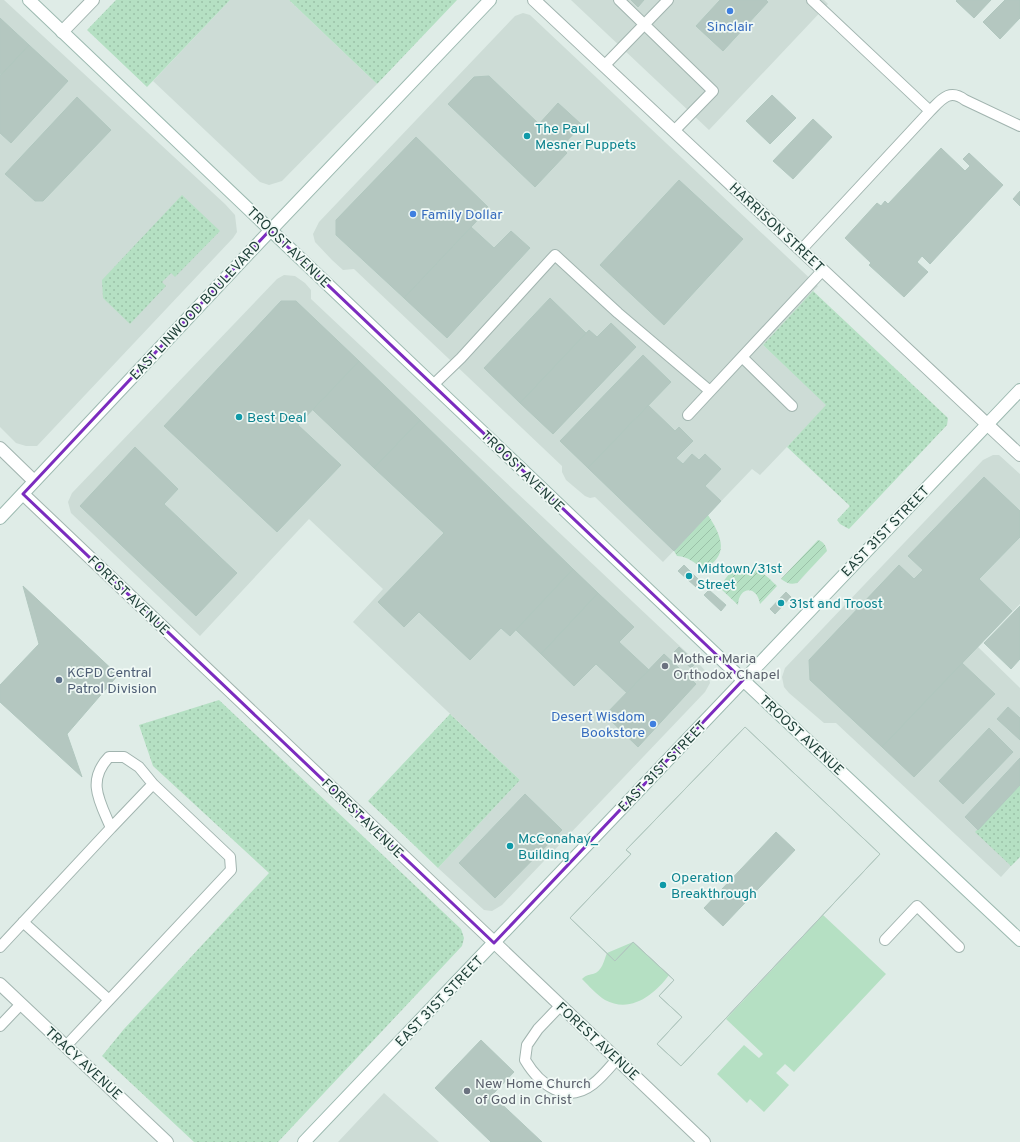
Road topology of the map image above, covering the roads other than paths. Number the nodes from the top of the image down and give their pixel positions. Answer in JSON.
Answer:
{"nodes":[{"id":1,"x":29,"y":0,"type":"edge"},
{"id":2,"x":93,"y":0,"type":"edge"},
{"id":3,"x":490,"y":0,"type":"edge"},
{"id":4,"x":534,"y":0,"type":"edge"},
{"id":5,"x":619,"y":0,"type":"edge"},
{"id":6,"x":668,"y":0,"type":"edge"},
{"id":7,"x":812,"y":0,"type":"edge"},
{"id":8,"x":644,"y":24,"type":"junction"},
{"id":9,"x":62,"y":32,"type":"junction"},
{"id":10,"x":604,"y":66,"type":"junction"},
{"id":11,"x":930,"y":111,"type":"junction"},
{"id":12,"x":1020,"y":126,"type":"edge"},
{"id":13,"x":674,"y":132,"type":"junction"},
{"id":14,"x":270,"y":230,"type":"junction"},
{"id":15,"x":801,"y":250,"type":"junction"},
{"id":16,"x":823,"y":270,"type":"junction"},
{"id":17,"x":742,"y":357,"type":"junction"},
{"id":18,"x":434,"y":385,"type":"junction"},
{"id":19,"x":1020,"y":390,"type":"edge"},
{"id":20,"x":710,"y":391,"type":"junction"},
{"id":21,"x":792,"y":406,"type":"dead end"},
{"id":22,"x":688,"y":415,"type":"dead end"},
{"id":23,"x":987,"y":424,"type":"junction"},
{"id":24,"x":0,"y":448,"type":"edge"},
{"id":25,"x":1020,"y":455,"type":"edge"},
{"id":26,"x":34,"y":481,"type":"junction"},
{"id":27,"x":23,"y":494,"type":"junction"},
{"id":28,"x":0,"y":518,"type":"edge"},
{"id":29,"x":743,"y":680,"type":"junction"},
{"id":30,"x":153,"y":784,"type":"junction"},
{"id":31,"x":111,"y":828,"type":"junction"},
{"id":32,"x":23,"y":922,"type":"junction"},
{"id":33,"x":885,"y":940,"type":"dead end"},
{"id":34,"x":1020,"y":940,"type":"edge"},
{"id":35,"x":494,"y":943,"type":"junction"},
{"id":36,"x":0,"y":947,"type":"edge"},
{"id":37,"x":959,"y":947,"type":"dead end"},
{"id":38,"x":0,"y":984,"type":"edge"},
{"id":39,"x":109,"y":1000,"type":"junction"},
{"id":40,"x":21,"y":1004,"type":"junction"},
{"id":41,"x":560,"y":1006,"type":"junction"},
{"id":42,"x":0,"y":1026,"type":"edge"},
{"id":43,"x":66,"y":1046,"type":"junction"},
{"id":44,"x":617,"y":1059,"type":"junction"},
{"id":45,"x":168,"y":1142,"type":"edge"},
{"id":46,"x":304,"y":1142,"type":"edge"},
{"id":47,"x":704,"y":1142,"type":"edge"}],
"edges":[{"from":1,"to":9,"type":"main road","name":"TROOST AVENUE"},
{"from":2,"to":9,"type":"main road"},
{"from":3,"to":14,"type":"main road","name":"EAST LINWOOD BOULEVARD"},
{"from":4,"to":10,"type":"main road","name":"HARRISON STREET"},
{"from":5,"to":8,"type":"lane"},
{"from":6,"to":8,"type":"lane"},
{"from":7,"to":11,"type":"lane"},
{"from":8,"to":10,"type":"lane"},
{"from":8,"to":13,"type":"lane"},
{"from":9,"to":14,"type":"main road","name":"TROOST AVENUE"},
{"from":10,"to":13,"type":"main road","name":"HARRISON STREET"},
{"from":11,"to":12,"type":"lane"},
{"from":11,"to":15,"type":"lane"},
{"from":13,"to":15,"type":"main road","name":"HARRISON STREET"},
{"from":14,"to":18,"type":"main road","name":"TROOST AVENUE"},
{"from":14,"to":26,"type":"main road","name":"EAST LINWOOD BOULEVARD"},
{"from":15,"to":16,"type":"main road","name":"HARRISON STREET"},
{"from":16,"to":17,"type":"lane"},
{"from":16,"to":23,"type":"main road","name":"HARRISON STREET"},
{"from":17,"to":20,"type":"lane"},
{"from":17,"to":21,"type":"lane"},
{"from":18,"to":20,"type":"lane"},
{"from":18,"to":29,"type":"main road","name":"TROOST AVENUE"},
{"from":19,"to":23,"type":"main road","name":"EAST 31ST STREET"},
{"from":20,"to":22,"type":"lane"},
{"from":23,"to":25,"type":"main road","name":"HARRISON STREET"},
{"from":23,"to":29,"type":"main road","name":"EAST 31ST STREET"},
{"from":24,"to":26,"type":"main road"},
{"from":26,"to":27,"type":"main road","name":"EAST LINWOOD BOULEVARD"},
{"from":27,"to":28,"type":"main road","name":"EAST LINWOOD BOULEVARD"},
{"from":27,"to":35,"type":"main road","name":"FOREST AVENUE"},
{"from":29,"to":34,"type":"main road","name":"TROOST AVENUE"},
{"from":29,"to":35,"type":"main road","name":"EAST 31ST STREET"},
{"from":30,"to":31,"type":"lane"},
{"from":30,"to":31,"type":"lane"},
{"from":30,"to":39,"type":"lane"},
{"from":31,"to":32,"type":"lane"},
{"from":32,"to":36,"type":"lane"},
{"from":32,"to":39,"type":"lane"},
{"from":33,"to":37,"type":"lane"},
{"from":35,"to":41,"type":"main road","name":"FOREST AVENUE"},
{"from":35,"to":46,"type":"main road","name":"EAST 31ST STREET"},
{"from":38,"to":40,"type":"main road","name":"TRACY AVENUE"},
{"from":39,"to":43,"type":"lane"},
{"from":40,"to":42,"type":"lane"},
{"from":40,"to":43,"type":"main road","name":"TRACY AVENUE"},
{"from":41,"to":44,"type":"main road","name":"FOREST AVENUE"},
{"from":41,"to":44,"type":"lane"},
{"from":43,"to":45,"type":"main road","name":"TRACY AVENUE"},
{"from":44,"to":47,"type":"main road","name":"FOREST AVENUE"}]}
